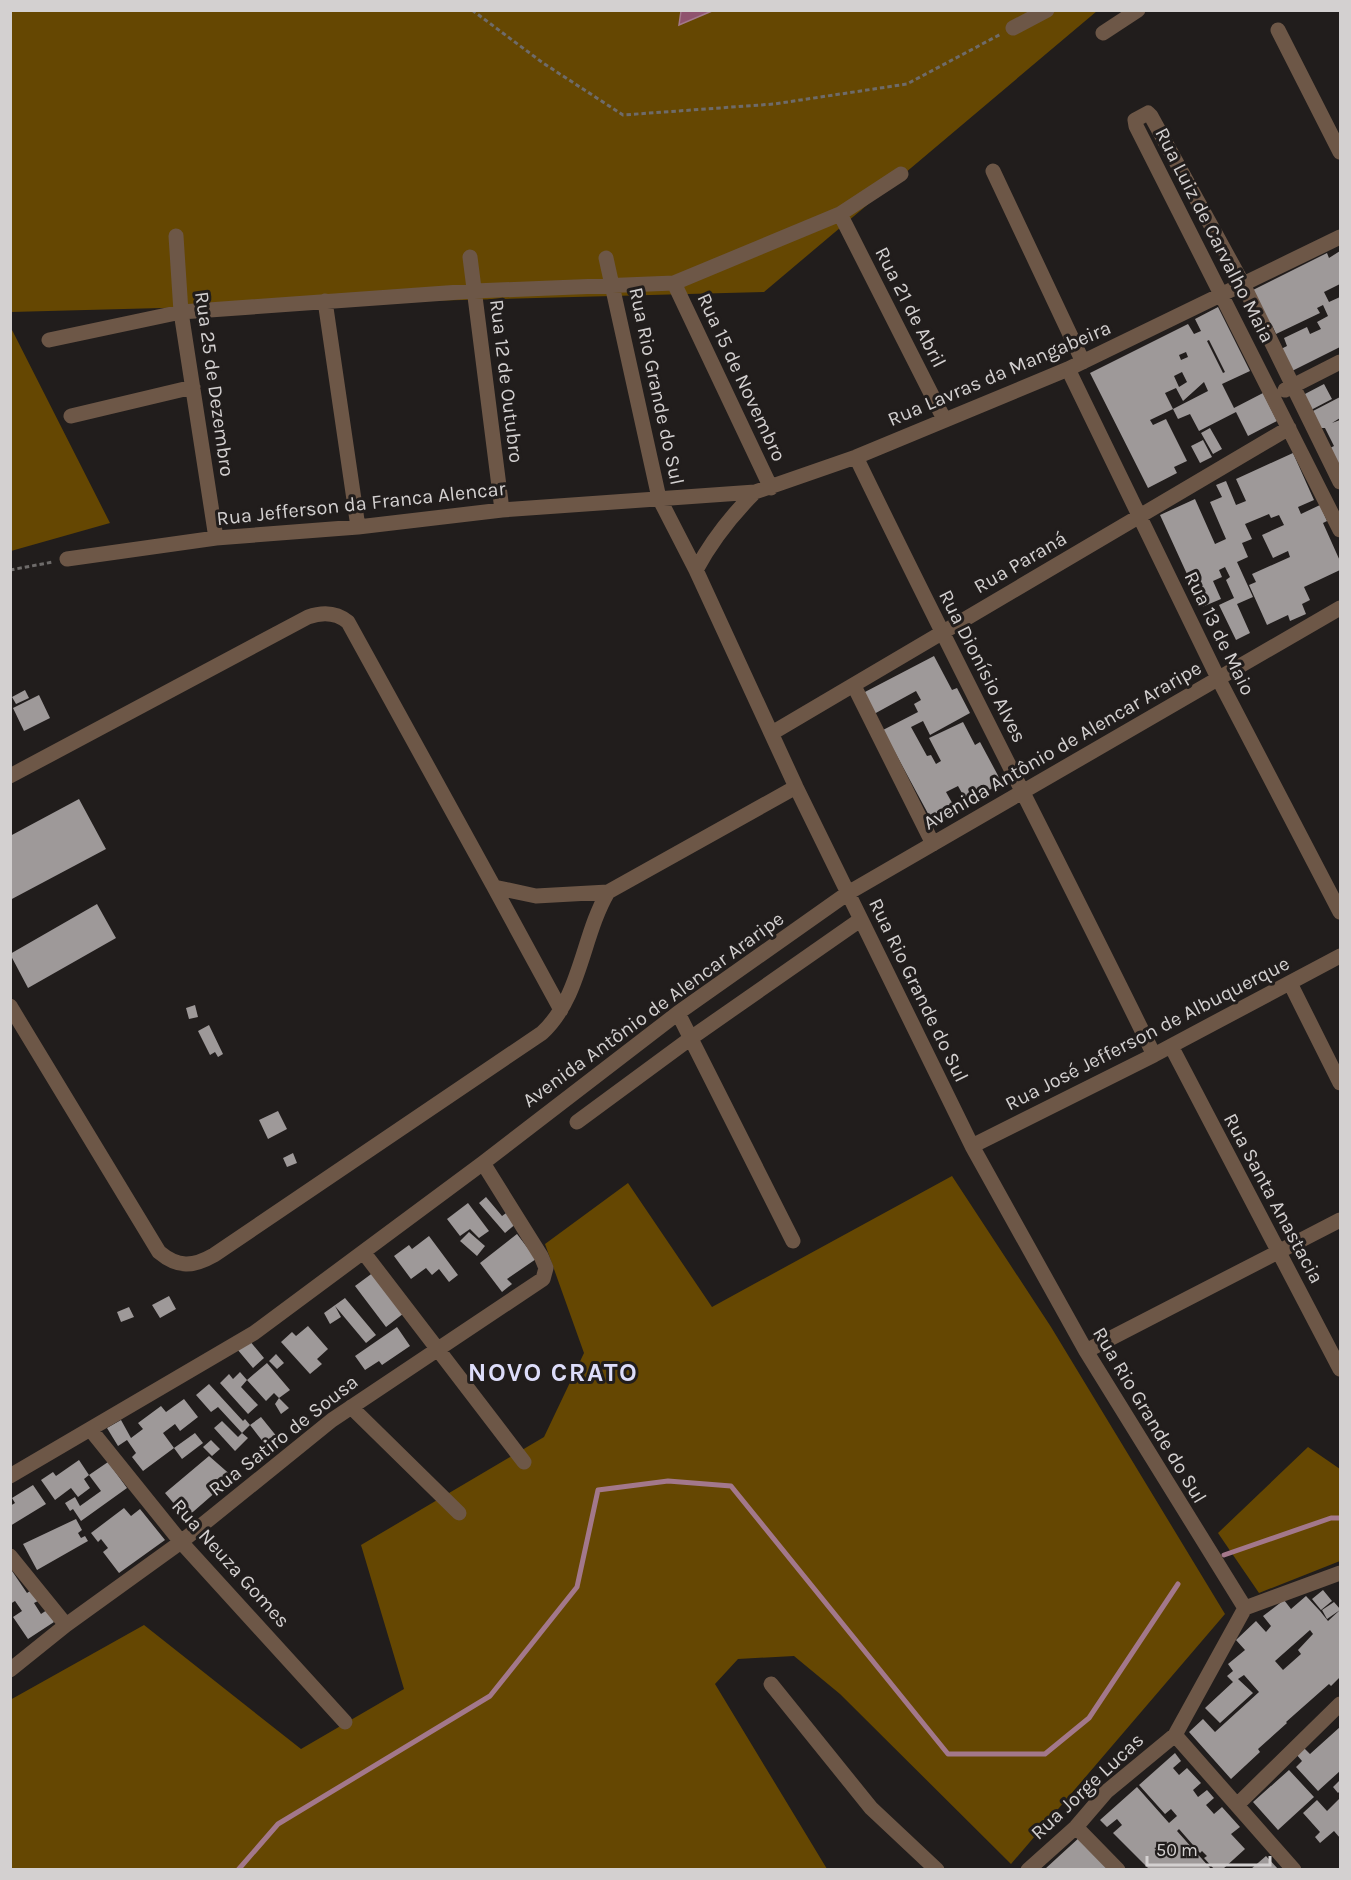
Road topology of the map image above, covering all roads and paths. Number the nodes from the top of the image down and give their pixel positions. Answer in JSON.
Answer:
{"nodes":[{"id":1,"x":472,"y":10,"type":"edge"},
{"id":2,"x":1047,"y":10,"type":"edge"},
{"id":3,"x":1138,"y":10,"type":"edge"},
{"id":4,"x":1013,"y":28,"type":"joint"},
{"id":5,"x":1278,"y":30,"type":"dead end"},
{"id":6,"x":1103,"y":33,"type":"dead end"},
{"id":7,"x":1341,"y":152,"type":"edge"},
{"id":8,"x":993,"y":171,"type":"dead end"},
{"id":9,"x":900,"y":174,"type":"dead end"},
{"id":10,"x":840,"y":214,"type":"junction"},
{"id":11,"x":176,"y":236,"type":"dead end"},
{"id":12,"x":1341,"y":237,"type":"edge"},
{"id":13,"x":470,"y":256,"type":"dead end"},
{"id":14,"x":606,"y":258,"type":"dead end"},
{"id":15,"x":674,"y":283,"type":"junction"},
{"id":16,"x":1243,"y":284,"type":"junction"},
{"id":17,"x":613,"y":286,"type":"junction"},
{"id":18,"x":474,"y":291,"type":"junction"},
{"id":19,"x":1223,"y":294,"type":"junction"},
{"id":20,"x":325,"y":301,"type":"junction"},
{"id":21,"x":181,"y":312,"type":"junction"},
{"id":22,"x":49,"y":340,"type":"dead end"},
{"id":23,"x":1083,"y":362,"type":"junction"},
{"id":24,"x":1341,"y":362,"type":"edge"},
{"id":25,"x":1068,"y":369,"type":"junction"},
{"id":26,"x":1294,"y":385,"type":"junction"},
{"id":27,"x":193,"y":387,"type":"junction"},
{"id":28,"x":1274,"y":395,"type":"junction"},
{"id":29,"x":72,"y":416,"type":"dead end"},
{"id":30,"x":944,"y":419,"type":"junction"},
{"id":31,"x":1289,"y":429,"type":"junction"},
{"id":32,"x":856,"y":457,"type":"junction"},
{"id":33,"x":1341,"y":482,"type":"edge"},
{"id":34,"x":771,"y":488,"type":"junction"},
{"id":35,"x":755,"y":492,"type":"junction"},
{"id":36,"x":1322,"y":493,"type":"junction"},
{"id":37,"x":659,"y":498,"type":"junction"},
{"id":38,"x":502,"y":510,"type":"junction"},
{"id":39,"x":1141,"y":516,"type":"junction"},
{"id":40,"x":358,"y":527,"type":"junction"},
{"id":41,"x":1341,"y":530,"type":"edge"},
{"id":42,"x":216,"y":538,"type":"junction"},
{"id":43,"x":67,"y":560,"type":"joint"},
{"id":44,"x":10,"y":570,"type":"edge"},
{"id":45,"x":696,"y":570,"type":"junction"},
{"id":46,"x":1341,"y":608,"type":"edge"},
{"id":47,"x":941,"y":633,"type":"junction"},
{"id":48,"x":1218,"y":678,"type":"junction"},
{"id":49,"x":854,"y":686,"type":"junction"},
{"id":50,"x":772,"y":733,"type":"junction"},
{"id":51,"x":10,"y":776,"type":"edge"},
{"id":52,"x":796,"y":787,"type":"junction"},
{"id":53,"x":1023,"y":790,"type":"junction"},
{"id":54,"x":933,"y":844,"type":"junction"},
{"id":55,"x":494,"y":886,"type":"junction"},
{"id":56,"x":608,"y":892,"type":"junction"},
{"id":57,"x":848,"y":893,"type":"junction"},
{"id":58,"x":1341,"y":912,"type":"edge"},
{"id":59,"x":860,"y":920,"type":"junction"},
{"id":60,"x":1341,"y":956,"type":"edge"},
{"id":61,"x":1290,"y":983,"type":"junction"},
{"id":62,"x":10,"y":1006,"type":"edge"},
{"id":63,"x":561,"y":1010,"type":"junction"},
{"id":64,"x":678,"y":1013,"type":"junction"},
{"id":65,"x":691,"y":1038,"type":"junction"},
{"id":66,"x":1171,"y":1046,"type":"junction"},
{"id":67,"x":1154,"y":1055,"type":"junction"},
{"id":68,"x":1341,"y":1083,"type":"edge"},
{"id":69,"x":577,"y":1122,"type":"dead end"},
{"id":70,"x":972,"y":1146,"type":"junction"},
{"id":71,"x":483,"y":1163,"type":"junction"},
{"id":72,"x":1341,"y":1220,"type":"edge"},
{"id":73,"x":793,"y":1241,"type":"dead end"},
{"id":74,"x":364,"y":1252,"type":"junction"},
{"id":75,"x":1279,"y":1253,"type":"junction"},
{"id":76,"x":437,"y":1349,"type":"junction"},
{"id":77,"x":1086,"y":1352,"type":"junction"},
{"id":78,"x":1341,"y":1369,"type":"edge"},
{"id":79,"x":351,"y":1407,"type":"junction"},
{"id":80,"x":90,"y":1430,"type":"junction"},
{"id":81,"x":524,"y":1462,"type":"dead end"},
{"id":82,"x":10,"y":1476,"type":"edge"},
{"id":83,"x":459,"y":1513,"type":"dead end"},
{"id":84,"x":181,"y":1542,"type":"junction"},
{"id":85,"x":10,"y":1556,"type":"edge"},
{"id":86,"x":1341,"y":1573,"type":"edge"},
{"id":87,"x":1245,"y":1608,"type":"junction"},
{"id":88,"x":61,"y":1630,"type":"junction"},
{"id":89,"x":10,"y":1670,"type":"edge"},
{"id":90,"x":771,"y":1684,"type":"dead end"},
{"id":91,"x":1341,"y":1704,"type":"edge"},
{"id":92,"x":345,"y":1722,"type":"dead end"},
{"id":93,"x":1175,"y":1735,"type":"junction"},
{"id":94,"x":1237,"y":1805,"type":"junction"},
{"id":95,"x":1076,"y":1827,"type":"junction"},
{"id":96,"x":938,"y":1869,"type":"edge"},
{"id":97,"x":1028,"y":1869,"type":"edge"},
{"id":98,"x":1118,"y":1869,"type":"edge"},
{"id":99,"x":1294,"y":1869,"type":"edge"}],
"edges":[{"from":1,"to":4,"type":"path"},
{"from":2,"to":4,"type":"street"},
{"from":3,"to":6,"type":"street"},
{"from":5,"to":7,"type":"street"},
{"from":8,"to":23,"type":"street"},
{"from":9,"to":10,"type":"street"},
{"from":10,"to":15,"type":"street"},
{"from":10,"to":30,"type":"street","name":"Rua 21 de Abril"},
{"from":11,"to":21,"type":"street","name":"Rua 25 de Dezembro"},
{"from":12,"to":16,"type":"street","name":"Rua Lavras da Mangabeira"},
{"from":13,"to":18,"type":"street","name":"Rua 12 de Outubro"},
{"from":14,"to":17,"type":"street","name":"Rua Rio Grande do Sul"},
{"from":15,"to":17,"type":"street"},
{"from":15,"to":34,"type":"street","name":"Rua 15 de Novembro"},
{"from":16,"to":19,"type":"street","name":"Rua Lavras da Mangabeira"},
{"from":16,"to":19,"type":"street","name":"Rua Luiz de Carvalho Maia"},
{"from":16,"to":26,"type":"street","name":"Rua Luiz de Carvalho Maia"},
{"from":17,"to":18,"type":"street"},
{"from":17,"to":37,"type":"street","name":"Rua Rio Grande do Sul"},
{"from":18,"to":20,"type":"street"},
{"from":18,"to":38,"type":"street","name":"Rua 12 de Outubro"},
{"from":19,"to":23,"type":"street","name":"Rua Lavras da Mangabeira"},
{"from":19,"to":28,"type":"street","name":"Rua Luiz de Carvalho Maia"},
{"from":20,"to":21,"type":"street"},
{"from":20,"to":40,"type":"street"},
{"from":21,"to":22,"type":"street"},
{"from":21,"to":27,"type":"street","name":"Rua 25 de Dezembro"},
{"from":23,"to":25,"type":"street","name":"Rua Lavras da Mangabeira"},
{"from":24,"to":26,"type":"street"},
{"from":25,"to":30,"type":"street","name":"Rua Lavras da Mangabeira"},
{"from":25,"to":39,"type":"street","name":"Rua 13 de Maio"},
{"from":26,"to":28,"type":"street"},
{"from":26,"to":33,"type":"street","name":"Rua Luiz de Carvalho Maia"},
{"from":27,"to":29,"type":"street"},
{"from":27,"to":42,"type":"street","name":"Rua 25 de Dezembro"},
{"from":28,"to":31,"type":"street","name":"Rua Luiz de Carvalho Maia"},
{"from":30,"to":32,"type":"street","name":"Rua Lavras da Mangabeira"},
{"from":31,"to":36,"type":"street","name":"Rua Luiz de Carvalho Maia"},
{"from":31,"to":39,"type":"street","name":"Rua Paraná"},
{"from":32,"to":34,"type":"street","name":"Rua Lavras da Mangabeira"},
{"from":32,"to":47,"type":"street","name":"Rua Dionísio Alves"},
{"from":33,"to":36,"type":"street"},
{"from":34,"to":35,"type":"street","name":"Rua Lavras da Mangabeira"},
{"from":35,"to":37,"type":"street","name":"Rua Lavras da Mangabeira"},
{"from":35,"to":45,"type":"street"},
{"from":36,"to":41,"type":"street","name":"Rua Luiz de Carvalho Maia"},
{"from":37,"to":38,"type":"street","name":"Rua Jefferson da Franca Alencar"},
{"from":37,"to":45,"type":"street","name":"Rua Rio Grande do Sul"},
{"from":38,"to":40,"type":"street","name":"Rua Jefferson da Franca Alencar"},
{"from":39,"to":47,"type":"street","name":"Rua Paraná"},
{"from":39,"to":48,"type":"street","name":"Rua 13 de Maio"},
{"from":40,"to":42,"type":"street","name":"Rua Jefferson da Franca Alencar"},
{"from":42,"to":43,"type":"street","name":"Rua Jefferson da Franca Alencar"},
{"from":43,"to":44,"type":"path"},
{"from":45,"to":50,"type":"street","name":"Rua Rio Grande do Sul"},
{"from":46,"to":48,"type":"street","name":"Avenida Antônio de Alencar Araripe"},
{"from":47,"to":49,"type":"street","name":"Rua Paraná"},
{"from":47,"to":53,"type":"street","name":"Rua Dionísio Alves"},
{"from":48,"to":53,"type":"street","name":"Avenida Antônio de Alencar Araripe"},
{"from":48,"to":58,"type":"street","name":"Rua 13 de Maio"},
{"from":49,"to":50,"type":"street","name":"Rua Paraná"},
{"from":49,"to":54,"type":"street"},
{"from":50,"to":52,"type":"street","name":"Rua Rio Grande do Sul"},
{"from":51,"to":55,"type":"street"},
{"from":52,"to":56,"type":"street"},
{"from":52,"to":57,"type":"street","name":"Rua Rio Grande do Sul"},
{"from":53,"to":54,"type":"street","name":"Avenida Antônio de Alencar Araripe"},
{"from":53,"to":67,"type":"street","name":"Rua Dionísio Alves"},
{"from":54,"to":57,"type":"street","name":"Avenida Antônio de Alencar Araripe"},
{"from":55,"to":56,"type":"street"},
{"from":55,"to":63,"type":"street"},
{"from":56,"to":63,"type":"street"},
{"from":57,"to":59,"type":"street","name":"Rua Rio Grande do Sul"},
{"from":57,"to":64,"type":"street","name":"Avenida Antônio de Alencar Araripe"},
{"from":59,"to":65,"type":"street"},
{"from":59,"to":70,"type":"street","name":"Rua Rio Grande do Sul"},
{"from":60,"to":61,"type":"street","name":"Rua José Jefferson de Albuquerque"},
{"from":61,"to":66,"type":"street","name":"Rua José Jefferson de Albuquerque"},
{"from":61,"to":68,"type":"street"},
{"from":62,"to":63,"type":"street"},
{"from":64,"to":65,"type":"street"},
{"from":64,"to":71,"type":"street","name":"Avenida Antônio de Alencar Araripe"},
{"from":65,"to":69,"type":"street"},
{"from":65,"to":73,"type":"street"},
{"from":66,"to":67,"type":"street","name":"Rua José Jefferson de Albuquerque"},
{"from":66,"to":75,"type":"street","name":"Rua Santa Anastacia"},
{"from":67,"to":70,"type":"street","name":"Rua José Jefferson de Albuquerque"},
{"from":70,"to":77,"type":"street","name":"Rua Rio Grande do Sul"},
{"from":71,"to":74,"type":"street","name":"Avenida Antônio de Alencar Araripe"},
{"from":71,"to":76,"type":"street","name":"Rua Satiro de Sousa"},
{"from":72,"to":75,"type":"street"},
{"from":74,"to":76,"type":"street"},
{"from":74,"to":80,"type":"street","name":"Avenida Antônio de Alencar Araripe"},
{"from":75,"to":77,"type":"street"},
{"from":75,"to":78,"type":"street","name":"Rua Santa Anastacia"},
{"from":76,"to":79,"type":"street","name":"Rua Satiro de Sousa"},
{"from":76,"to":81,"type":"street"},
{"from":77,"to":87,"type":"street","name":"Rua Rio Grande do Sul"},
{"from":79,"to":83,"type":"street"},
{"from":79,"to":84,"type":"street","name":"Rua Satiro de Sousa"},
{"from":80,"to":82,"type":"street","name":"Avenida Antônio de Alencar Araripe"},
{"from":80,"to":84,"type":"street","name":"Rua Neuza Gomes"},
{"from":84,"to":88,"type":"street","name":"Rua Satiro de Sousa"},
{"from":84,"to":92,"type":"street","name":"Rua Neuza Gomes"},
{"from":85,"to":88,"type":"street"},
{"from":86,"to":87,"type":"street"},
{"from":87,"to":93,"type":"street","name":"Rua Jorge Lucas"},
{"from":88,"to":89,"type":"street","name":"Rua Satiro de Sousa"},
{"from":90,"to":96,"type":"street"},
{"from":91,"to":94,"type":"street"},
{"from":93,"to":94,"type":"street"},
{"from":93,"to":95,"type":"street","name":"Rua Jorge Lucas"},
{"from":94,"to":99,"type":"street"},
{"from":95,"to":97,"type":"street","name":"Rua Jorge Lucas"},
{"from":95,"to":98,"type":"street"}]}
